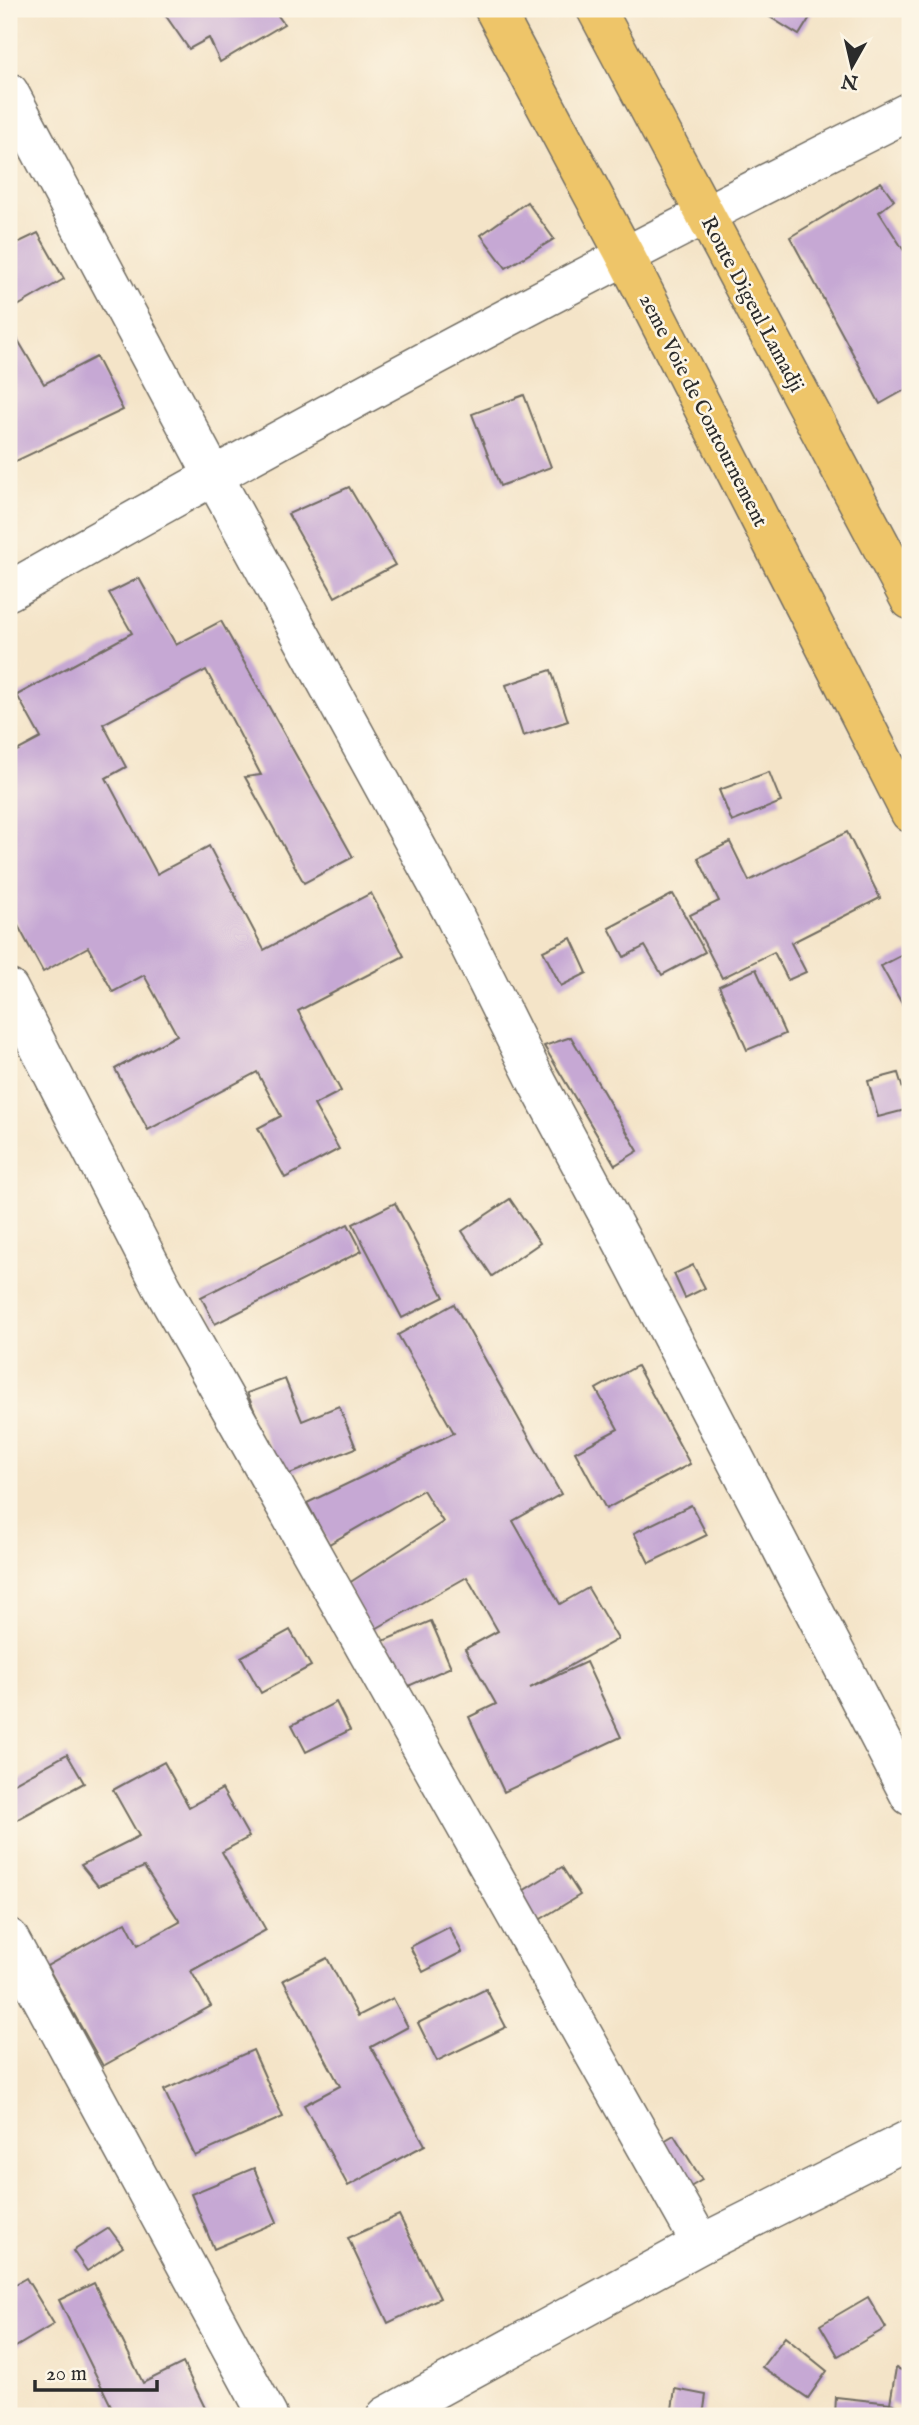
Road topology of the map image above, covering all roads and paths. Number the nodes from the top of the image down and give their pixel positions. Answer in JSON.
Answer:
{"nodes":[{"id":1,"x":494,"y":9,"type":"edge"},
{"id":2,"x":596,"y":9,"type":"edge"},
{"id":3,"x":9,"y":92,"type":"edge"},
{"id":4,"x":910,"y":111,"type":"edge"},
{"id":5,"x":705,"y":214,"type":"junction"},
{"id":6,"x":625,"y":255,"type":"junction"},
{"id":7,"x":213,"y":475,"type":"junction"},
{"id":8,"x":9,"y":591,"type":"edge"},
{"id":9,"x":910,"y":600,"type":"edge"},
{"id":10,"x":910,"y":813,"type":"edge"},
{"id":11,"x":9,"y":989,"type":"edge"},
{"id":12,"x":910,"y":1796,"type":"edge"},
{"id":13,"x":9,"y":1938,"type":"edge"},
{"id":14,"x":910,"y":2139,"type":"edge"},
{"id":15,"x":701,"y":2244,"type":"junction"},
{"id":16,"x":268,"y":2416,"type":"edge"},
{"id":17,"x":386,"y":2416,"type":"edge"}],
"edges":[{"from":1,"to":6,"type":"main road","name":"2eme Voie de Contournement"},
{"from":2,"to":5,"type":"main road","name":"Route Digeul Lamadji"},
{"from":3,"to":7,"type":"street"},
{"from":4,"to":5,"type":"street"},
{"from":5,"to":6,"type":"street"},
{"from":5,"to":9,"type":"main road","name":"Route Digeul Lamadji"},
{"from":6,"to":7,"type":"street"},
{"from":6,"to":10,"type":"main road","name":"2eme Voie de Contournement"},
{"from":7,"to":8,"type":"street"},
{"from":7,"to":12,"type":"street"},
{"from":11,"to":15,"type":"street"},
{"from":13,"to":16,"type":"street"},
{"from":14,"to":15,"type":"street"},
{"from":15,"to":17,"type":"street"}]}
